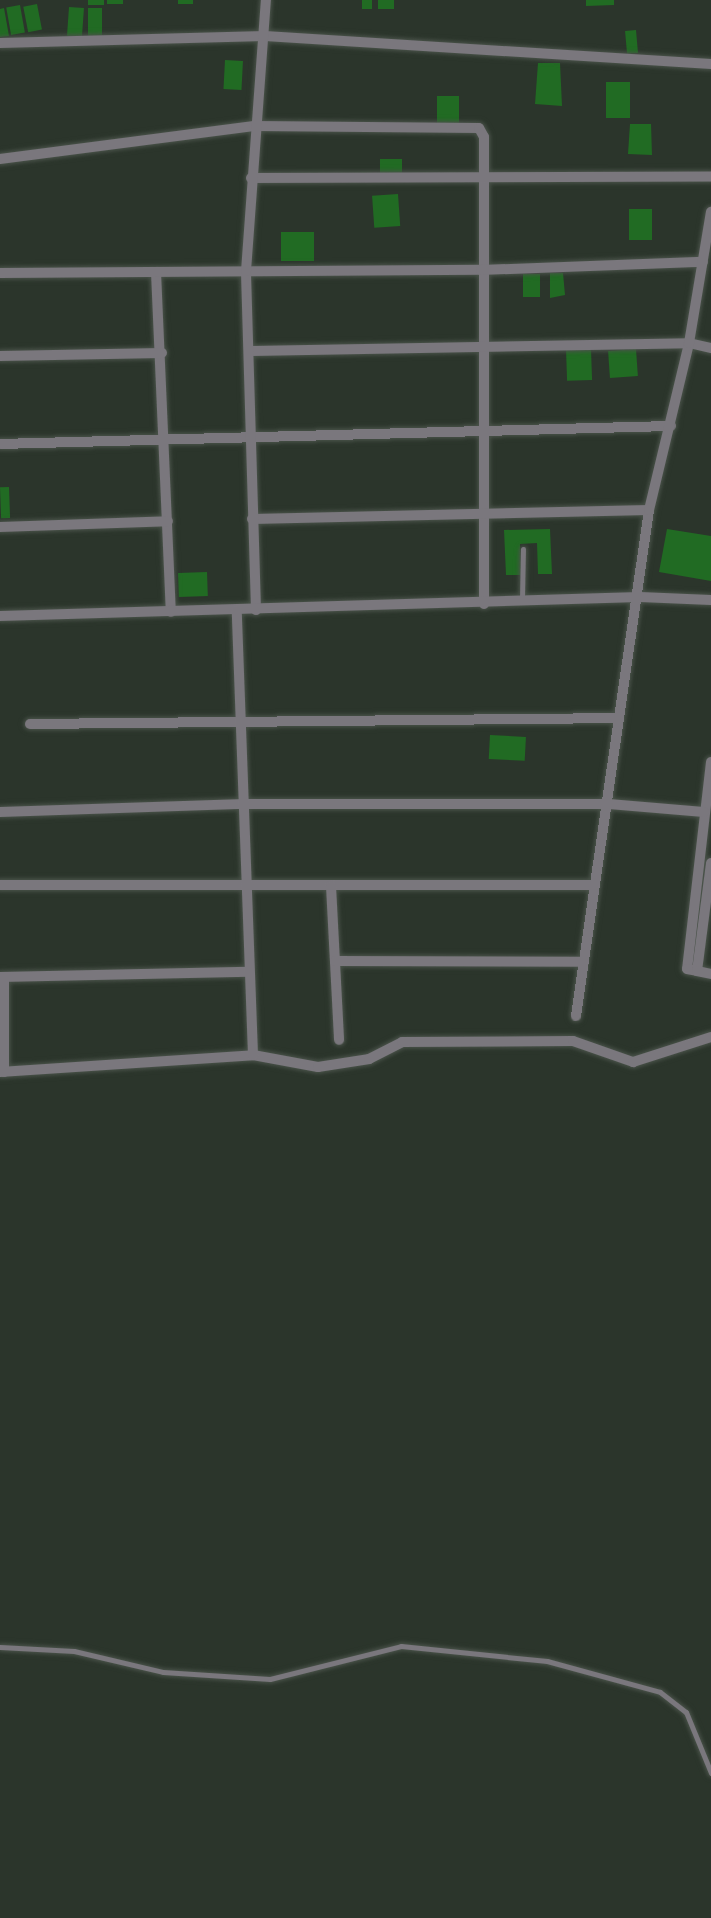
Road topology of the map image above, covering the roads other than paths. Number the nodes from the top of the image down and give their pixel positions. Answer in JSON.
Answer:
{"nodes":[{"id":1,"x":266,"y":0,"type":"edge"},
{"id":2,"x":265,"y":36,"type":"junction"},
{"id":3,"x":0,"y":43,"type":"edge"},
{"id":4,"x":711,"y":64,"type":"edge"},
{"id":5,"x":254,"y":126,"type":"junction"},
{"id":6,"x":0,"y":159,"type":"edge"},
{"id":7,"x":711,"y":176,"type":"edge"},
{"id":8,"x":251,"y":178,"type":"junction"},
{"id":9,"x":484,"y":181,"type":"junction"},
{"id":10,"x":711,"y":212,"type":"edge"},
{"id":11,"x":703,"y":261,"type":"junction"},
{"id":12,"x":481,"y":270,"type":"junction"},
{"id":13,"x":246,"y":271,"type":"junction"},
{"id":14,"x":156,"y":272,"type":"junction"},
{"id":15,"x":0,"y":273,"type":"edge"},
{"id":16,"x":690,"y":343,"type":"junction"},
{"id":17,"x":484,"y":347,"type":"junction"},
{"id":18,"x":711,"y":348,"type":"edge"},
{"id":19,"x":251,"y":351,"type":"junction"},
{"id":20,"x":162,"y":353,"type":"junction"},
{"id":21,"x":0,"y":356,"type":"edge"},
{"id":22,"x":671,"y":426,"type":"junction"},
{"id":23,"x":484,"y":430,"type":"junction"},
{"id":24,"x":251,"y":437,"type":"junction"},
{"id":25,"x":165,"y":439,"type":"junction"},
{"id":26,"x":0,"y":444,"type":"edge"},
{"id":27,"x":649,"y":510,"type":"junction"},
{"id":28,"x":484,"y":514,"type":"junction"},
{"id":29,"x":252,"y":519,"type":"junction"},
{"id":30,"x":168,"y":521,"type":"junction"},
{"id":31,"x":0,"y":527,"type":"edge"},
{"id":32,"x":523,"y":549,"type":"dead end"},
{"id":33,"x":640,"y":597,"type":"junction"},
{"id":34,"x":711,"y":600,"type":"edge"},
{"id":35,"x":522,"y":602,"type":"junction"},
{"id":36,"x":484,"y":604,"type":"junction"},
{"id":37,"x":237,"y":610,"type":"junction"},
{"id":38,"x":256,"y":610,"type":"junction"},
{"id":39,"x":171,"y":612,"type":"junction"},
{"id":40,"x":0,"y":616,"type":"edge"},
{"id":41,"x":620,"y":718,"type":"junction"},
{"id":42,"x":241,"y":721,"type":"junction"},
{"id":43,"x":30,"y":724,"type":"dead end"},
{"id":44,"x":711,"y":763,"type":"edge"},
{"id":45,"x":245,"y":804,"type":"junction"},
{"id":46,"x":609,"y":804,"type":"junction"},
{"id":47,"x":0,"y":812,"type":"edge"},
{"id":48,"x":704,"y":812,"type":"junction"},
{"id":49,"x":706,"y":836,"type":"edge"},
{"id":50,"x":711,"y":863,"type":"edge"},
{"id":51,"x":0,"y":885,"type":"edge"},
{"id":52,"x":591,"y":885,"type":"junction"},
{"id":53,"x":331,"y":886,"type":"junction"},
{"id":54,"x":247,"y":888,"type":"junction"},
{"id":55,"x":703,"y":907,"type":"edge"},
{"id":56,"x":335,"y":961,"type":"junction"},
{"id":57,"x":584,"y":962,"type":"junction"},
{"id":58,"x":249,"y":972,"type":"junction"},
{"id":59,"x":711,"y":974,"type":"edge"},
{"id":60,"x":2,"y":977,"type":"edge"},
{"id":61,"x":576,"y":1016,"type":"dead end"},
{"id":62,"x":711,"y":1037,"type":"edge"},
{"id":63,"x":339,"y":1040,"type":"dead end"},
{"id":64,"x":253,"y":1055,"type":"junction"},
{"id":65,"x":2,"y":1072,"type":"edge"},
{"id":66,"x":0,"y":1647,"type":"edge"},
{"id":67,"x":711,"y":1773,"type":"edge"}],
"edges":[{"from":1,"to":2,"type":"street"},
{"from":2,"to":3,"type":"street"},
{"from":2,"to":4,"type":"street"},
{"from":2,"to":5,"type":"street"},
{"from":5,"to":6,"type":"street"},
{"from":5,"to":8,"type":"street"},
{"from":5,"to":9,"type":"street"},
{"from":7,"to":9,"type":"street"},
{"from":8,"to":9,"type":"street"},
{"from":8,"to":13,"type":"street"},
{"from":9,"to":12,"type":"street"},
{"from":10,"to":11,"type":"street"},
{"from":11,"to":12,"type":"street"},
{"from":11,"to":16,"type":"street"},
{"from":12,"to":13,"type":"street"},
{"from":12,"to":17,"type":"street"},
{"from":13,"to":14,"type":"street"},
{"from":13,"to":19,"type":"street"},
{"from":14,"to":15,"type":"street"},
{"from":14,"to":20,"type":"street"},
{"from":16,"to":17,"type":"street"},
{"from":16,"to":18,"type":"street"},
{"from":16,"to":22,"type":"street"},
{"from":17,"to":19,"type":"street"},
{"from":17,"to":23,"type":"street"},
{"from":19,"to":24,"type":"street"},
{"from":20,"to":21,"type":"street"},
{"from":20,"to":25,"type":"street"},
{"from":22,"to":23,"type":"street"},
{"from":22,"to":27,"type":"street"},
{"from":23,"to":24,"type":"street"},
{"from":23,"to":28,"type":"street"},
{"from":24,"to":25,"type":"street"},
{"from":24,"to":29,"type":"street"},
{"from":25,"to":26,"type":"street"},
{"from":25,"to":30,"type":"street"},
{"from":27,"to":28,"type":"street"},
{"from":27,"to":33,"type":"street"},
{"from":28,"to":29,"type":"street"},
{"from":28,"to":36,"type":"street"},
{"from":29,"to":38,"type":"street"},
{"from":30,"to":31,"type":"street"},
{"from":30,"to":39,"type":"street"},
{"from":32,"to":35,"type":"lane"},
{"from":33,"to":34,"type":"street"},
{"from":33,"to":35,"type":"street"},
{"from":33,"to":41,"type":"street"},
{"from":35,"to":36,"type":"street"},
{"from":36,"to":38,"type":"street"},
{"from":37,"to":38,"type":"street"},
{"from":37,"to":39,"type":"street"},
{"from":37,"to":42,"type":"street"},
{"from":39,"to":40,"type":"street"},
{"from":41,"to":42,"type":"street"},
{"from":41,"to":46,"type":"street"},
{"from":42,"to":43,"type":"street"},
{"from":42,"to":45,"type":"street"},
{"from":44,"to":48,"type":"street"},
{"from":45,"to":46,"type":"street"},
{"from":45,"to":47,"type":"street"},
{"from":45,"to":54,"type":"street"},
{"from":46,"to":48,"type":"street"},
{"from":46,"to":52,"type":"street"},
{"from":48,"to":49,"type":"street"},
{"from":49,"to":55,"type":"street"},
{"from":50,"to":55,"type":"street"},
{"from":51,"to":54,"type":"street"},
{"from":52,"to":53,"type":"street"},
{"from":52,"to":57,"type":"street"},
{"from":53,"to":54,"type":"street"},
{"from":53,"to":56,"type":"street"},
{"from":54,"to":58,"type":"street"},
{"from":55,"to":59,"type":"street"},
{"from":56,"to":57,"type":"street"},
{"from":56,"to":63,"type":"street"},
{"from":57,"to":61,"type":"street"},
{"from":58,"to":60,"type":"street"},
{"from":58,"to":64,"type":"street"},
{"from":60,"to":65,"type":"street"},
{"from":62,"to":64,"type":"street"},
{"from":64,"to":65,"type":"street"},
{"from":66,"to":67,"type":"lane"}]}
